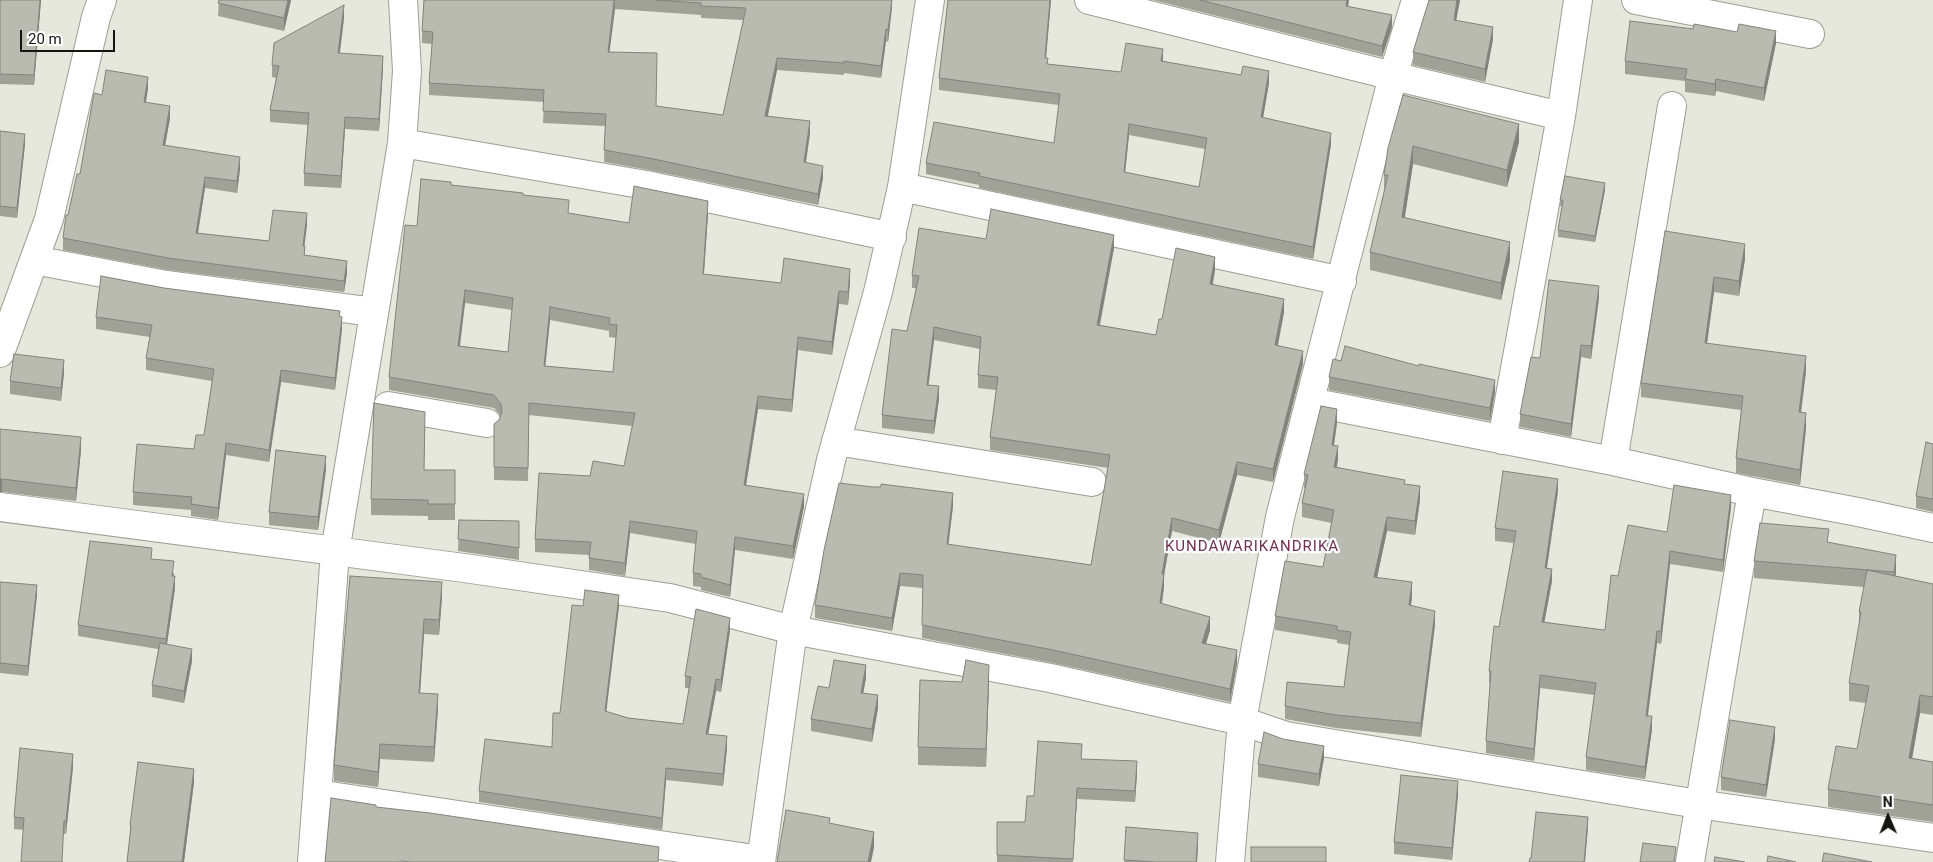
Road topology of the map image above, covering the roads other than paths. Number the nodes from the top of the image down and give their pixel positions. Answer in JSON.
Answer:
{"nodes":[{"id":1,"x":102,"y":0,"type":"edge"},
{"id":2,"x":403,"y":0,"type":"edge"},
{"id":3,"x":930,"y":0,"type":"edge"},
{"id":4,"x":1089,"y":0,"type":"edge"},
{"id":5,"x":1416,"y":0,"type":"edge"},
{"id":6,"x":1578,"y":0,"type":"edge"},
{"id":7,"x":1636,"y":0,"type":"edge"},
{"id":8,"x":1810,"y":34,"type":"dead end"},
{"id":9,"x":1392,"y":76,"type":"junction"},
{"id":10,"x":1672,"y":106,"type":"dead end"},
{"id":11,"x":1561,"y":116,"type":"junction"},
{"id":12,"x":402,"y":143,"type":"junction"},
{"id":13,"x":902,"y":187,"type":"junction"},
{"id":14,"x":892,"y":237,"type":"junction"},
{"id":15,"x":34,"y":260,"type":"junction"},
{"id":16,"x":1342,"y":281,"type":"junction"},
{"id":17,"x":374,"y":312,"type":"junction"},
{"id":18,"x":0,"y":353,"type":"edge"},
{"id":19,"x":360,"y":401,"type":"junction"},
{"id":20,"x":1310,"y":402,"type":"junction"},
{"id":21,"x":487,"y":423,"type":"dead end"},
{"id":22,"x":1502,"y":440,"type":"junction"},
{"id":23,"x":836,"y":441,"type":"junction"},
{"id":24,"x":1613,"y":461,"type":"junction"},
{"id":25,"x":1092,"y":482,"type":"dead end"},
{"id":26,"x":1752,"y":492,"type":"junction"},
{"id":27,"x":0,"y":507,"type":"edge"},
{"id":28,"x":1933,"y":528,"type":"edge"},
{"id":29,"x":335,"y":552,"type":"junction"},
{"id":30,"x":793,"y":630,"type":"junction"},
{"id":31,"x":1242,"y":721,"type":"junction"},
{"id":32,"x":317,"y":794,"type":"junction"},
{"id":33,"x":1698,"y":804,"type":"junction"},
{"id":34,"x":1933,"y":838,"type":"edge"},
{"id":35,"x":761,"y":861,"type":"edge"},
{"id":36,"x":312,"y":862,"type":"edge"},
{"id":37,"x":1230,"y":862,"type":"edge"},
{"id":38,"x":1690,"y":862,"type":"edge"}],
"edges":[{"from":1,"to":15,"type":"street"},
{"from":2,"to":12,"type":"street"},
{"from":3,"to":13,"type":"street"},
{"from":4,"to":9,"type":"street"},
{"from":5,"to":9,"type":"street"},
{"from":6,"to":11,"type":"street"},
{"from":7,"to":8,"type":"street"},
{"from":9,"to":11,"type":"street"},
{"from":9,"to":16,"type":"street"},
{"from":10,"to":24,"type":"street"},
{"from":11,"to":22,"type":"street"},
{"from":12,"to":14,"type":"street"},
{"from":12,"to":17,"type":"street"},
{"from":13,"to":14,"type":"street"},
{"from":13,"to":16,"type":"street"},
{"from":14,"to":23,"type":"street"},
{"from":15,"to":17,"type":"street"},
{"from":15,"to":18,"type":"street"},
{"from":16,"to":20,"type":"street"},
{"from":17,"to":19,"type":"street"},
{"from":19,"to":21,"type":"street"},
{"from":19,"to":29,"type":"street"},
{"from":20,"to":22,"type":"street"},
{"from":20,"to":31,"type":"street"},
{"from":22,"to":24,"type":"street"},
{"from":23,"to":25,"type":"street"},
{"from":23,"to":30,"type":"street"},
{"from":24,"to":26,"type":"street"},
{"from":26,"to":28,"type":"street"},
{"from":26,"to":33,"type":"street"},
{"from":27,"to":29,"type":"street"},
{"from":29,"to":30,"type":"street"},
{"from":29,"to":32,"type":"street"},
{"from":30,"to":31,"type":"street"},
{"from":30,"to":35,"type":"street"},
{"from":31,"to":33,"type":"street"},
{"from":31,"to":37,"type":"street"},
{"from":32,"to":35,"type":"street"},
{"from":32,"to":36,"type":"street"},
{"from":33,"to":34,"type":"street"},
{"from":33,"to":38,"type":"street"}]}
